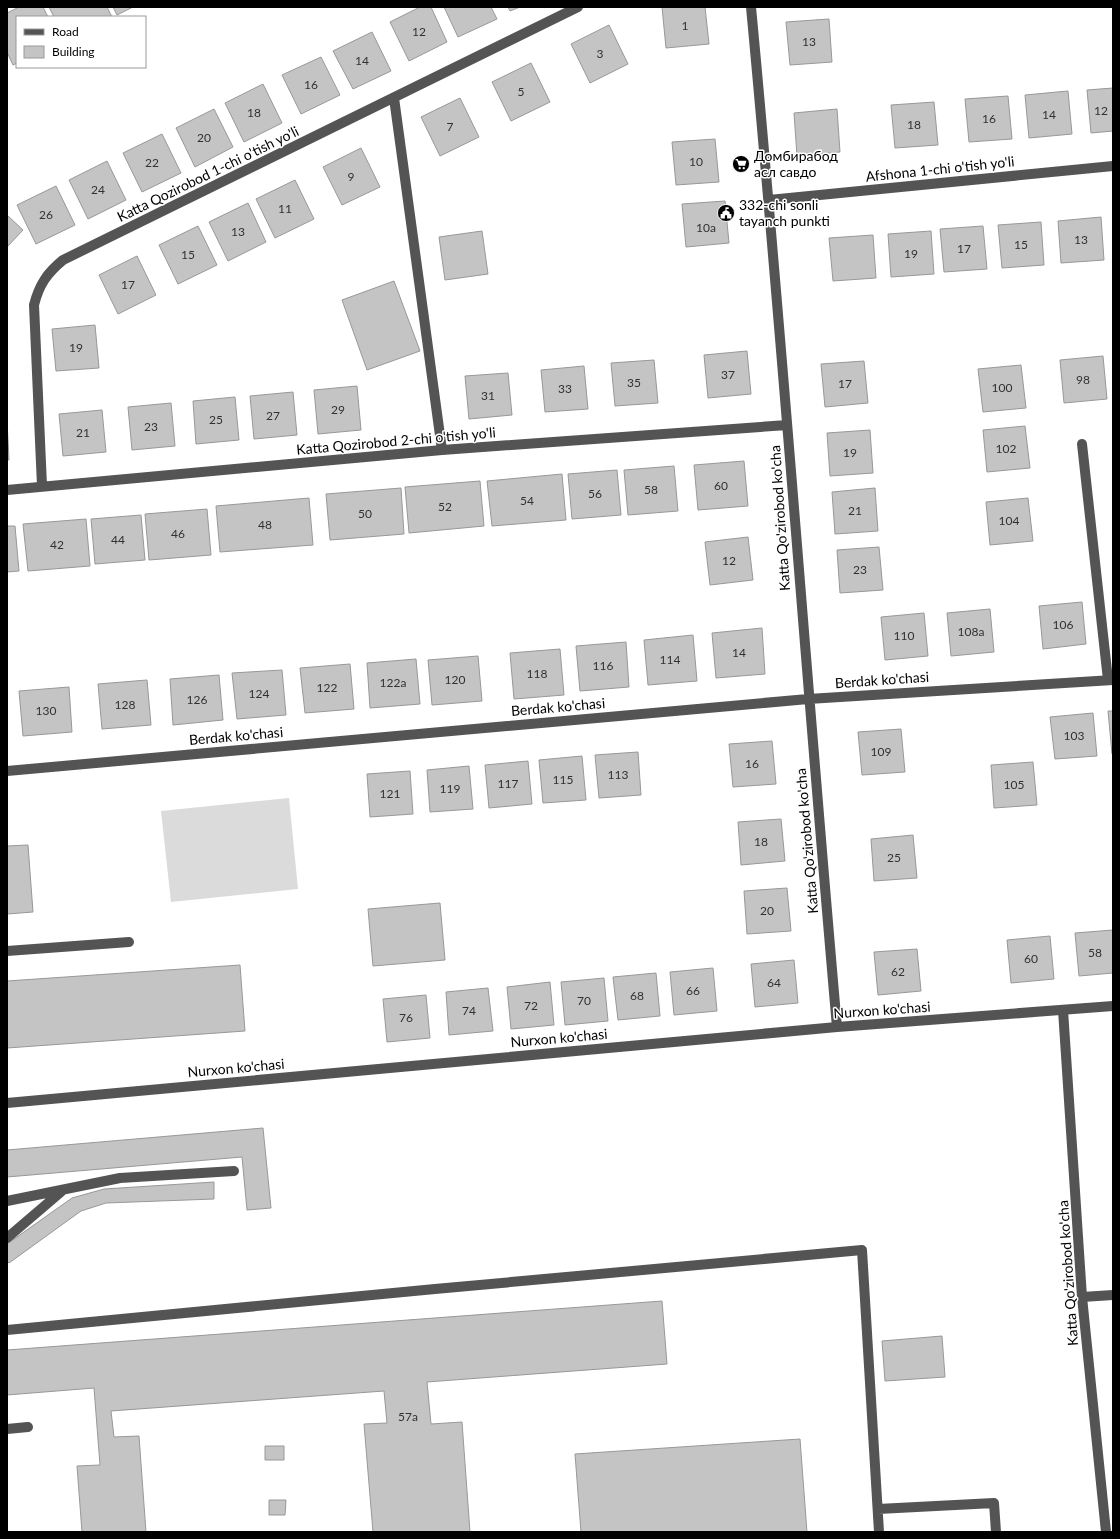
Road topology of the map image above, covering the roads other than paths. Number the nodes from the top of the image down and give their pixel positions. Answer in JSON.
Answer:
{"nodes":[{"id":1,"x":578,"y":7,"type":"edge"},
{"id":2,"x":751,"y":7,"type":"edge"},
{"id":3,"x":394,"y":98,"type":"junction"},
{"id":4,"x":1113,"y":166,"type":"edge"},
{"id":5,"x":769,"y":200,"type":"junction"},
{"id":6,"x":787,"y":425,"type":"junction"},
{"id":7,"x":1082,"y":444,"type":"dead end"},
{"id":8,"x":442,"y":450,"type":"junction"},
{"id":9,"x":42,"y":486,"type":"junction"},
{"id":10,"x":7,"y":490,"type":"edge"},
{"id":11,"x":1111,"y":680,"type":"edge"},
{"id":12,"x":808,"y":699,"type":"junction"},
{"id":13,"x":7,"y":771,"type":"edge"},
{"id":14,"x":129,"y":942,"type":"dead end"},
{"id":15,"x":7,"y":950,"type":"edge"},
{"id":16,"x":1113,"y":1006,"type":"edge"},
{"id":17,"x":1063,"y":1010,"type":"junction"},
{"id":18,"x":837,"y":1027,"type":"junction"},
{"id":19,"x":7,"y":1103,"type":"edge"},
{"id":20,"x":234,"y":1171,"type":"dead end"},
{"id":21,"x":62,"y":1191,"type":"junction"},
{"id":22,"x":7,"y":1201,"type":"edge"},
{"id":23,"x":7,"y":1238,"type":"edge"},
{"id":24,"x":1113,"y":1295,"type":"edge"},
{"id":25,"x":1082,"y":1297,"type":"junction"},
{"id":26,"x":7,"y":1330,"type":"edge"},
{"id":27,"x":28,"y":1427,"type":"dead end"},
{"id":28,"x":7,"y":1429,"type":"edge"},
{"id":29,"x":878,"y":1509,"type":"junction"},
{"id":30,"x":879,"y":1532,"type":"edge"},
{"id":31,"x":996,"y":1532,"type":"edge"},
{"id":32,"x":1106,"y":1532,"type":"edge"}],
"edges":[{"from":1,"to":3,"type":"street","name":"Katta Qozirobod 1-chi o'tish yo'li"},
{"from":2,"to":5,"type":"street","name":"Katta Qo'zirobod ko'cha"},
{"from":3,"to":8,"type":"street"},
{"from":3,"to":9,"type":"street","name":"Katta Qozirobod 1-chi o'tish yo'li"},
{"from":4,"to":5,"type":"street","name":"Afshona 1-chi o'tish yo'li"},
{"from":5,"to":6,"type":"street","name":"Katta Qo'zirobod ko'cha"},
{"from":6,"to":8,"type":"street","name":"Katta Qozirobod 2-chi o'tish yo'li"},
{"from":6,"to":12,"type":"street","name":"Katta Qo'zirobod ko'cha"},
{"from":7,"to":11,"type":"street"},
{"from":8,"to":9,"type":"street","name":"Katta Qozirobod 2-chi o'tish yo'li"},
{"from":9,"to":10,"type":"street","name":"Katta Qozirobod 2-chi o'tish yo'li"},
{"from":11,"to":12,"type":"street","name":"Berdak ko'chasi"},
{"from":12,"to":13,"type":"street","name":"Berdak ko'chasi"},
{"from":12,"to":18,"type":"street","name":"Katta Qo'zirobod ko'cha"},
{"from":14,"to":15,"type":"street"},
{"from":16,"to":17,"type":"street","name":"Nurxon ko'chasi"},
{"from":17,"to":18,"type":"street","name":"Nurxon ko'chasi"},
{"from":17,"to":25,"type":"street","name":"Katta Qo'zirobod ko'cha"},
{"from":18,"to":19,"type":"street","name":"Nurxon ko'chasi"},
{"from":20,"to":21,"type":"street"},
{"from":21,"to":22,"type":"street"},
{"from":21,"to":23,"type":"street"},
{"from":24,"to":25,"type":"street"},
{"from":25,"to":32,"type":"street","name":"Katta Qo'zirobod ko'cha"},
{"from":26,"to":29,"type":"street"},
{"from":27,"to":28,"type":"street"},
{"from":29,"to":30,"type":"street"},
{"from":29,"to":31,"type":"street"}]}
